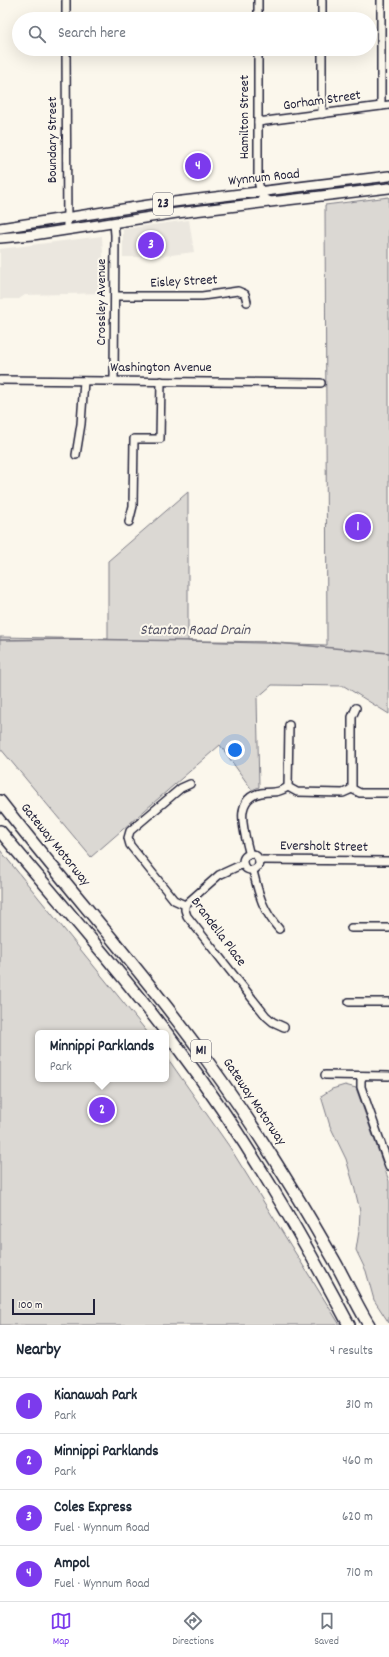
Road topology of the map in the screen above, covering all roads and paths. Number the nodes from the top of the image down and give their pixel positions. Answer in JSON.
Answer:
{"nodes":[{"id":1,"x":66,"y":0,"type":"edge"},
{"id":2,"x":258,"y":0,"type":"edge"},
{"id":3,"x":322,"y":0,"type":"edge"},
{"id":4,"x":381,"y":0,"type":"edge"},
{"id":5,"x":66,"y":12,"type":"edge"},
{"id":6,"x":258,"y":12,"type":"edge"},
{"id":7,"x":322,"y":12,"type":"edge"},
{"id":8,"x":66,"y":56,"type":"edge"},
{"id":9,"x":258,"y":56,"type":"edge"},
{"id":10,"x":322,"y":56,"type":"edge"},
{"id":11,"x":389,"y":105,"type":"edge"},
{"id":12,"x":381,"y":106,"type":"junction"},
{"id":13,"x":322,"y":114,"type":"junction"},
{"id":14,"x":258,"y":122,"type":"junction"},
{"id":15,"x":389,"y":176,"type":"edge"},
{"id":16,"x":366,"y":180,"type":"junction"},
{"id":17,"x":389,"y":188,"type":"edge"},
{"id":18,"x":375,"y":190,"type":"junction"},
{"id":19,"x":260,"y":191,"type":"junction"},
{"id":20,"x":272,"y":202,"type":"junction"},
{"id":21,"x":66,"y":219,"type":"junction"},
{"id":22,"x":114,"y":223,"type":"junction"},
{"id":23,"x":0,"y":228,"type":"edge"},
{"id":24,"x":67,"y":230,"type":"junction"},
{"id":25,"x":0,"y":238,"type":"edge"},
{"id":26,"x":115,"y":296,"type":"junction"},
{"id":27,"x":247,"y":302,"type":"dead end"},
{"id":28,"x":0,"y":380,"type":"edge"},
{"id":29,"x":84,"y":381,"type":"junction"},
{"id":30,"x":114,"y":381,"type":"junction"},
{"id":31,"x":161,"y":381,"type":"junction"},
{"id":32,"x":321,"y":382,"type":"dead end"},
{"id":33,"x":76,"y":455,"type":"dead end"},
{"id":34,"x":130,"y":522,"type":"dead end"},
{"id":35,"x":356,"y":708,"type":"dead end"},
{"id":36,"x":289,"y":725,"type":"dead end"},
{"id":37,"x":190,"y":784,"type":"dead end"},
{"id":38,"x":288,"y":787,"type":"junction"},
{"id":39,"x":352,"y":789,"type":"junction"},
{"id":40,"x":389,"y":793,"type":"edge"},
{"id":41,"x":0,"y":800,"type":"edge"},
{"id":42,"x":0,"y":831,"type":"edge"},
{"id":43,"x":249,"y":852,"type":"junction"},
{"id":44,"x":260,"y":860,"type":"junction"},
{"id":45,"x":389,"y":861,"type":"edge"},
{"id":46,"x":243,"y":864,"type":"junction"},
{"id":47,"x":253,"y":871,"type":"junction"},
{"id":48,"x":185,"y":905,"type":"junction"},
{"id":49,"x":351,"y":928,"type":"dead end"},
{"id":50,"x":389,"y":928,"type":"edge"},
{"id":51,"x":279,"y":929,"type":"dead end"},
{"id":52,"x":348,"y":1002,"type":"dead end"},
{"id":53,"x":389,"y":1002,"type":"edge"},
{"id":54,"x":284,"y":1028,"type":"dead end"},
{"id":55,"x":164,"y":1030,"type":"edge"},
{"id":56,"x":169,"y":1037,"type":"edge"},
{"id":57,"x":325,"y":1075,"type":"dead end"},
{"id":58,"x":363,"y":1076,"type":"junction"},
{"id":59,"x":389,"y":1076,"type":"edge"},
{"id":60,"x":388,"y":1158,"type":"edge"},
{"id":61,"x":389,"y":1166,"type":"edge"},
{"id":62,"x":350,"y":1325,"type":"edge"},
{"id":63,"x":369,"y":1325,"type":"edge"}],
"edges":[{"from":1,"to":5,"type":"street"},
{"from":2,"to":6,"type":"street"},
{"from":3,"to":7,"type":"street"},
{"from":4,"to":12,"type":"street"},
{"from":8,"to":21,"type":"street","name":"Boundary Street"},
{"from":9,"to":14,"type":"street","name":"Hamilton Street"},
{"from":10,"to":13,"type":"street"},
{"from":11,"to":12,"type":"street","name":"Gorham Street"},
{"from":12,"to":13,"type":"street","name":"Gorham Street"},
{"from":13,"to":14,"type":"street","name":"Gorham Street"},
{"from":14,"to":19,"type":"street","name":"Hamilton Street"},
{"from":15,"to":16,"type":"main road","name":"Wynnum Road","number":"23"},
{"from":16,"to":18,"type":"main road"},
{"from":16,"to":19,"type":"main road","name":"Wynnum Road","number":"23"},
{"from":17,"to":18,"type":"main road","name":"Wynnum Road","number":"23"},
{"from":18,"to":20,"type":"main road","name":"Wynnum Road","number":"23"},
{"from":19,"to":20,"type":"street"},
{"from":19,"to":21,"type":"main road","name":"Wynnum Road","number":"23"},
{"from":20,"to":22,"type":"main road","name":"Wynnum Road","number":"23"},
{"from":21,"to":23,"type":"main road","name":"Wynnum Road","number":"23"},
{"from":21,"to":24,"type":"street","name":"Boundary Street"},
{"from":22,"to":24,"type":"main road","name":"Wynnum Road","number":"23"},
{"from":22,"to":26,"type":"street","name":"Crossley Avenue"},
{"from":24,"to":25,"type":"main road","name":"Wynnum Road","number":"23"},
{"from":26,"to":27,"type":"street","name":"Eisley Street"},
{"from":26,"to":30,"type":"street","name":"Crossley Avenue"},
{"from":28,"to":29,"type":"street","name":"Washington Avenue"},
{"from":29,"to":30,"type":"street","name":"Washington Avenue"},
{"from":29,"to":33,"type":"street"},
{"from":30,"to":31,"type":"street","name":"Washington Avenue"},
{"from":31,"to":32,"type":"street","name":"Washington Avenue"},
{"from":31,"to":34,"type":"street"},
{"from":35,"to":39,"type":"street"},
{"from":36,"to":38,"type":"street"},
{"from":37,"to":48,"type":"street","name":"Brandella Place"},
{"from":38,"to":39,"type":"street"},
{"from":38,"to":43,"type":"street"},
{"from":39,"to":40,"type":"street"},
{"from":41,"to":63,"type":"highway","name":"Gateway Motorway","number":"M1"},
{"from":42,"to":55,"type":"highway","number":"M1"},
{"from":43,"to":44,"type":"street"},
{"from":43,"to":46,"type":"street"},
{"from":44,"to":45,"type":"street","name":"Eversholt Street"},
{"from":44,"to":47,"type":"street"},
{"from":46,"to":47,"type":"street"},
{"from":46,"to":48,"type":"street"},
{"from":47,"to":51,"type":"street"},
{"from":48,"to":54,"type":"street","name":"Brandella Place"},
{"from":49,"to":50,"type":"street"},
{"from":52,"to":53,"type":"street"},
{"from":56,"to":62,"type":"highway","number":"M1"},
{"from":57,"to":58,"type":"street"},
{"from":58,"to":59,"type":"street"},
{"from":58,"to":60,"type":"street"},
{"from":60,"to":61,"type":"street"}]}
